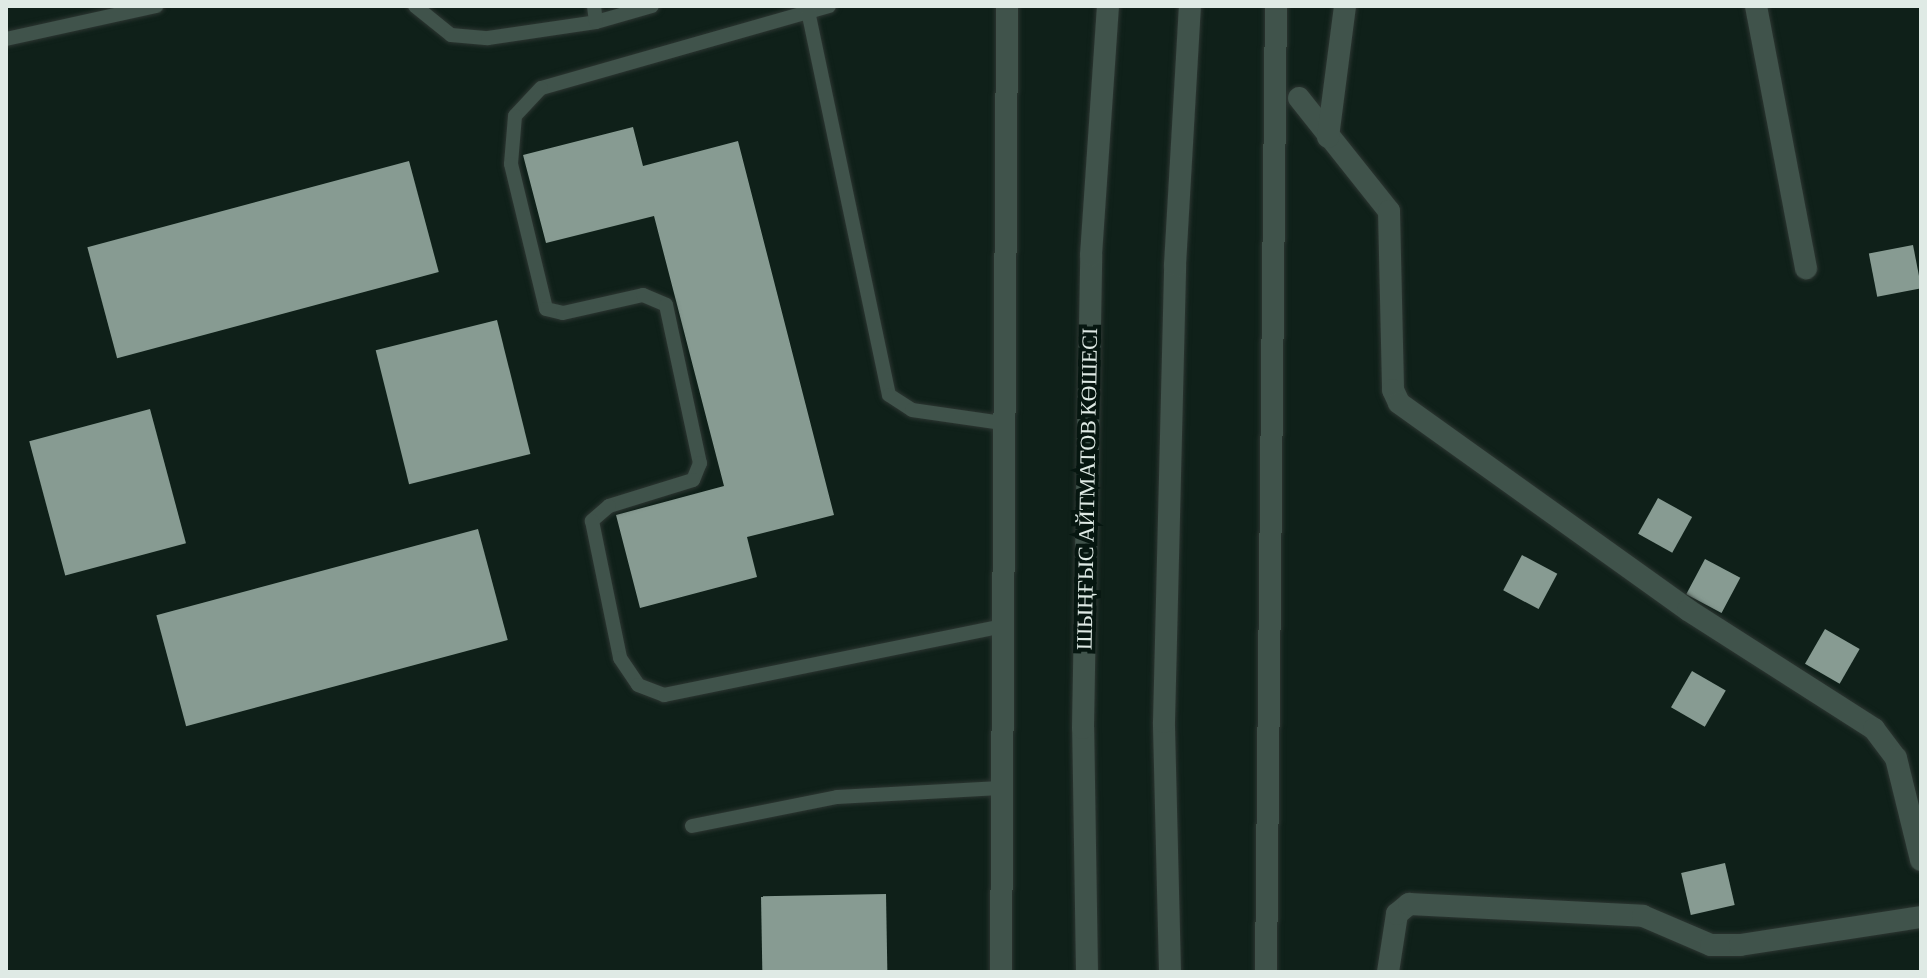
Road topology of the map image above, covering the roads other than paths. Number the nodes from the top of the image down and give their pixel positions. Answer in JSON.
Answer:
{"nodes":[{"id":1,"x":156,"y":6,"type":"edge"},
{"id":2,"x":415,"y":6,"type":"edge"},
{"id":3,"x":594,"y":6,"type":"edge"},
{"id":4,"x":652,"y":6,"type":"edge"},
{"id":5,"x":829,"y":6,"type":"edge"},
{"id":6,"x":1007,"y":6,"type":"edge"},
{"id":7,"x":1108,"y":6,"type":"edge"},
{"id":8,"x":1190,"y":6,"type":"edge"},
{"id":9,"x":1276,"y":6,"type":"edge"},
{"id":10,"x":1345,"y":6,"type":"edge"},
{"id":11,"x":1756,"y":6,"type":"edge"},
{"id":12,"x":808,"y":11,"type":"junction"},
{"id":13,"x":596,"y":22,"type":"junction"},
{"id":14,"x":6,"y":39,"type":"edge"},
{"id":15,"x":1299,"y":98,"type":"dead end"},
{"id":16,"x":1328,"y":137,"type":"junction"},
{"id":17,"x":1806,"y":268,"type":"dead end"},
{"id":18,"x":1002,"y":423,"type":"junction"},
{"id":19,"x":1003,"y":626,"type":"junction"},
{"id":20,"x":1000,"y":788,"type":"junction"},
{"id":21,"x":692,"y":826,"type":"dead end"},
{"id":22,"x":1921,"y":860,"type":"edge"},
{"id":23,"x":1921,"y":917,"type":"edge"},
{"id":24,"x":1001,"y":972,"type":"edge"},
{"id":25,"x":1087,"y":972,"type":"edge"},
{"id":26,"x":1170,"y":972,"type":"edge"},
{"id":27,"x":1266,"y":972,"type":"edge"},
{"id":28,"x":1388,"y":972,"type":"edge"}],
"edges":[{"from":1,"to":14,"type":"lane"},
{"from":2,"to":13,"type":"lane"},
{"from":3,"to":13,"type":"lane"},
{"from":4,"to":13,"type":"lane"},
{"from":5,"to":12,"type":"lane"},
{"from":6,"to":18,"type":"street"},
{"from":7,"to":25,"type":"street","name":"ШЫҢҒЫС АЙТМАТОВ КӨШЕСІ"},
{"from":8,"to":26,"type":"street"},
{"from":9,"to":27,"type":"street"},
{"from":10,"to":16,"type":"street"},
{"from":11,"to":17,"type":"street"},
{"from":12,"to":18,"type":"lane"},
{"from":12,"to":19,"type":"lane"},
{"from":15,"to":16,"type":"street"},
{"from":16,"to":22,"type":"street"},
{"from":18,"to":19,"type":"street"},
{"from":19,"to":20,"type":"street"},
{"from":20,"to":21,"type":"lane"},
{"from":20,"to":24,"type":"street"},
{"from":23,"to":28,"type":"street"}]}
